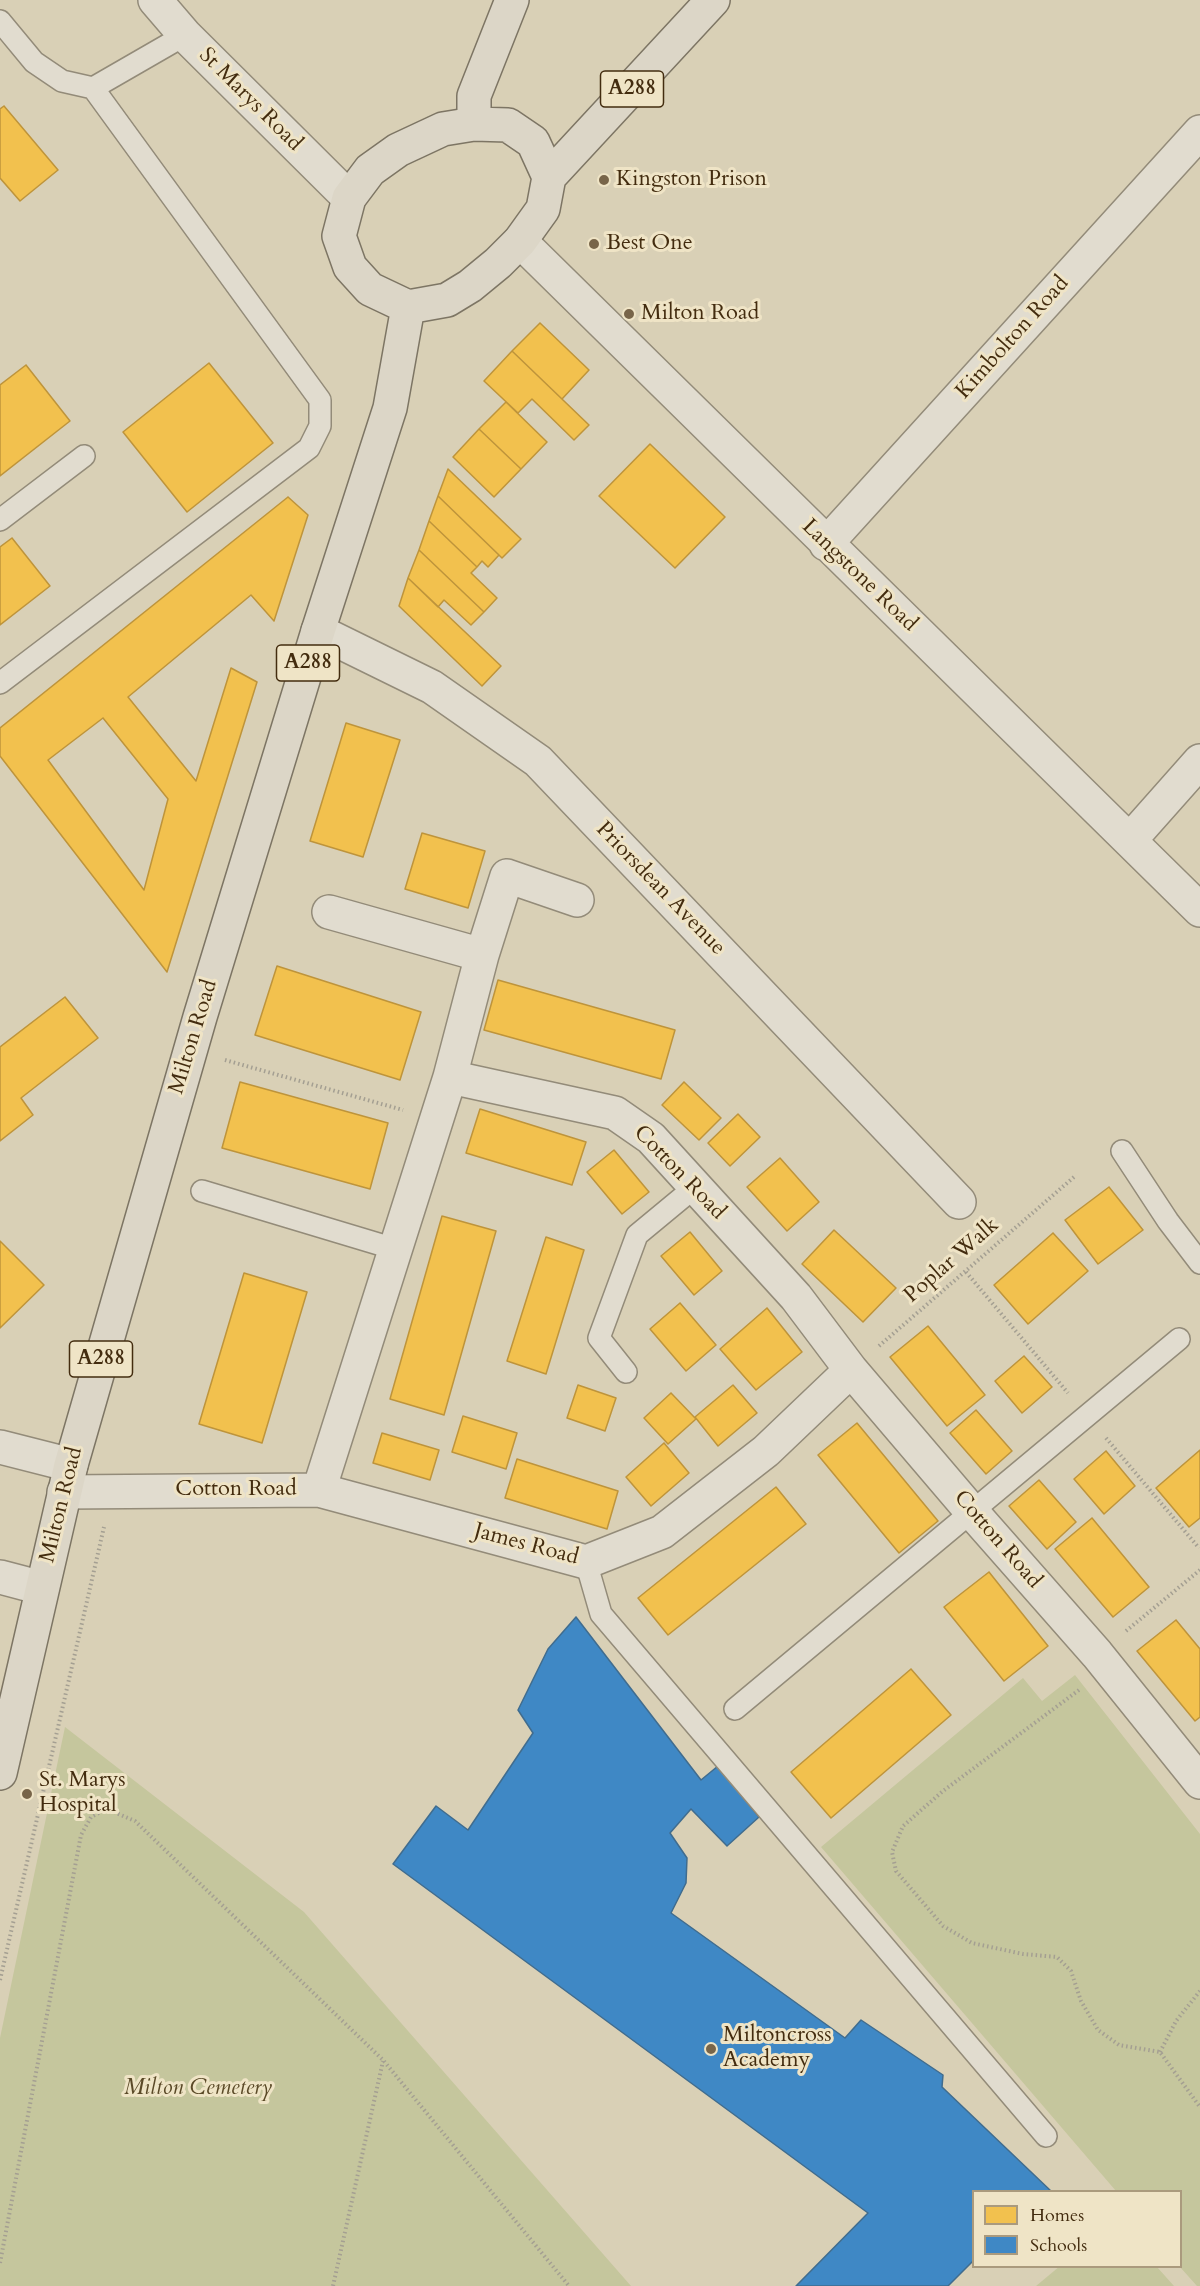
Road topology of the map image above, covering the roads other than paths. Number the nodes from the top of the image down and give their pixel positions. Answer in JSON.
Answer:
{"nodes":[{"id":1,"x":154,"y":0,"type":"edge"},
{"id":2,"x":512,"y":0,"type":"edge"},
{"id":3,"x":713,"y":0,"type":"edge"},
{"id":4,"x":0,"y":21,"type":"edge"},
{"id":5,"x":185,"y":35,"type":"junction"},
{"id":6,"x":93,"y":88,"type":"junction"},
{"id":7,"x":474,"y":124,"type":"junction"},
{"id":8,"x":1200,"y":132,"type":"edge"},
{"id":9,"x":549,"y":177,"type":"junction"},
{"id":10,"x":349,"y":198,"type":"junction"},
{"id":11,"x":520,"y":242,"type":"junction"},
{"id":12,"x":408,"y":307,"type":"junction"},
{"id":13,"x":84,"y":456,"type":"dead end"},
{"id":14,"x":0,"y":520,"type":"edge"},
{"id":15,"x":826,"y":544,"type":"junction"},
{"id":16,"x":318,"y":631,"type":"junction"},
{"id":17,"x":0,"y":683,"type":"edge"},
{"id":18,"x":1200,"y":761,"type":"edge"},
{"id":19,"x":1130,"y":840,"type":"junction"},
{"id":20,"x":577,"y":900,"type":"dead end"},
{"id":21,"x":1200,"y":910,"type":"edge"},
{"id":22,"x":329,"y":912,"type":"dead end"},
{"id":23,"x":482,"y":955,"type":"junction"},
{"id":24,"x":450,"y":1077,"type":"junction"},
{"id":25,"x":1122,"y":1151,"type":"dead end"},
{"id":26,"x":695,"y":1187,"type":"junction"},
{"id":27,"x":202,"y":1191,"type":"dead end"},
{"id":28,"x":959,"y":1202,"type":"dead end"},
{"id":29,"x":395,"y":1249,"type":"junction"},
{"id":30,"x":1200,"y":1263,"type":"edge"},
{"id":31,"x":1179,"y":1339,"type":"dead end"},
{"id":32,"x":851,"y":1370,"type":"junction"},
{"id":33,"x":626,"y":1372,"type":"dead end"},
{"id":34,"x":0,"y":1447,"type":"edge"},
{"id":35,"x":68,"y":1478,"type":"junction"},
{"id":36,"x":319,"y":1490,"type":"junction"},
{"id":37,"x":972,"y":1512,"type":"junction"},
{"id":38,"x":586,"y":1562,"type":"junction"},
{"id":39,"x":0,"y":1577,"type":"edge"},
{"id":40,"x":42,"y":1588,"type":"junction"},
{"id":41,"x":735,"y":1709,"type":"dead end"},
{"id":42,"x":0,"y":1773,"type":"edge"},
{"id":43,"x":1200,"y":1782,"type":"edge"},
{"id":44,"x":1046,"y":2136,"type":"dead end"}],
"edges":[{"from":1,"to":5,"type":"street","name":"St Marys Road"},
{"from":2,"to":7,"type":"main road"},
{"from":3,"to":9,"type":"main road","number":"A288"},
{"from":4,"to":6,"type":"lane"},
{"from":5,"to":6,"type":"lane"},
{"from":5,"to":10,"type":"street","name":"St Marys Road"},
{"from":6,"to":17,"type":"lane"},
{"from":7,"to":9,"type":"main road"},
{"from":7,"to":10,"type":"main road"},
{"from":8,"to":15,"type":"street","name":"Kimbolton Road"},
{"from":9,"to":11,"type":"main road"},
{"from":10,"to":12,"type":"main road"},
{"from":11,"to":12,"type":"main road"},
{"from":11,"to":15,"type":"street","name":"Langstone Road"},
{"from":12,"to":16,"type":"main road","name":"Milton Road","number":"A288"},
{"from":13,"to":14,"type":"lane"},
{"from":15,"to":19,"type":"street","name":"Langstone Road"},
{"from":16,"to":28,"type":"street","name":"Priorsdean Avenue"},
{"from":16,"to":35,"type":"main road","name":"Milton Road","number":"A288"},
{"from":18,"to":19,"type":"street"},
{"from":19,"to":21,"type":"street","name":"Langstone Road"},
{"from":20,"to":23,"type":"street"},
{"from":22,"to":23,"type":"street"},
{"from":23,"to":24,"type":"street"},
{"from":24,"to":26,"type":"street","name":"Cotton Road"},
{"from":24,"to":29,"type":"street","name":"Cotton Road"},
{"from":25,"to":30,"type":"lane"},
{"from":26,"to":32,"type":"street","name":"Cotton Road"},
{"from":26,"to":33,"type":"lane"},
{"from":27,"to":29,"type":"lane"},
{"from":29,"to":36,"type":"street","name":"Cotton Road"},
{"from":31,"to":37,"type":"lane"},
{"from":32,"to":37,"type":"street","name":"Cotton Road"},
{"from":32,"to":38,"type":"street","name":"James Road"},
{"from":34,"to":35,"type":"street","name":"Cotton Road"},
{"from":35,"to":36,"type":"street","name":"Cotton Road"},
{"from":35,"to":40,"type":"main road","name":"Milton Road","number":"A288"},
{"from":36,"to":38,"type":"street","name":"James Road"},
{"from":37,"to":41,"type":"lane"},
{"from":37,"to":43,"type":"street","name":"Cotton Road"},
{"from":38,"to":44,"type":"lane"},
{"from":39,"to":40,"type":"street"},
{"from":40,"to":42,"type":"main road","name":"Milton Road","number":"A288"}]}
